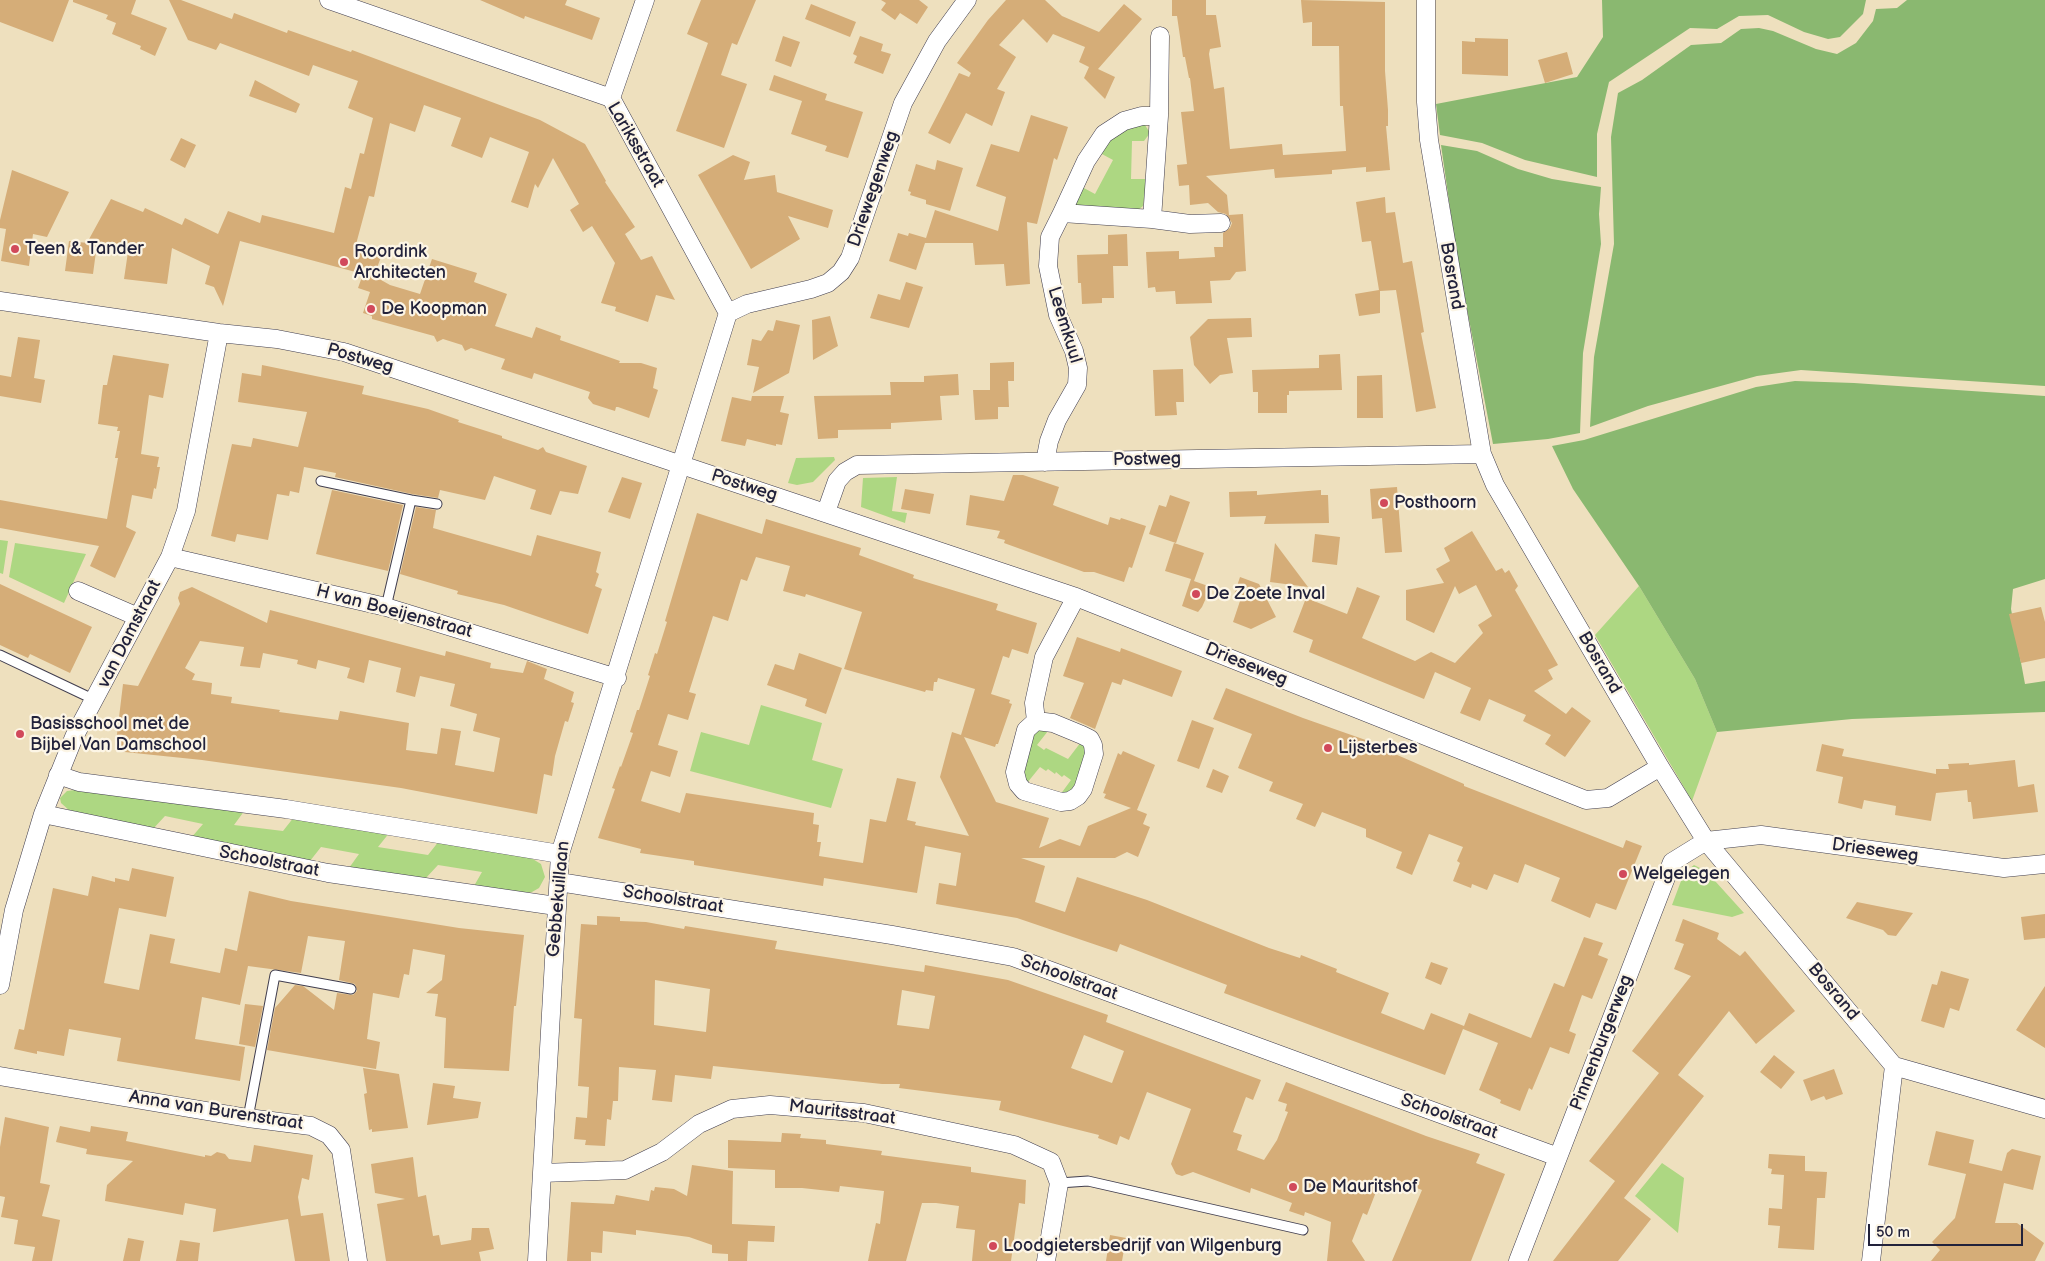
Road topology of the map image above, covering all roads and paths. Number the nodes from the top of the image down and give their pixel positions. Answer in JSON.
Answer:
{"nodes":[{"id":1,"x":329,"y":0,"type":"edge"},
{"id":2,"x":645,"y":0,"type":"edge"},
{"id":3,"x":967,"y":0,"type":"edge"},
{"id":4,"x":1426,"y":0,"type":"edge"},
{"id":5,"x":1160,"y":36,"type":"dead end"},
{"id":6,"x":611,"y":98,"type":"junction"},
{"id":7,"x":1159,"y":116,"type":"junction"},
{"id":8,"x":1062,"y":213,"type":"junction"},
{"id":9,"x":1152,"y":219,"type":"junction"},
{"id":10,"x":1221,"y":223,"type":"dead end"},
{"id":11,"x":0,"y":301,"type":"edge"},
{"id":12,"x":728,"y":313,"type":"junction"},
{"id":13,"x":219,"y":333,"type":"junction"},
{"id":14,"x":1482,"y":454,"type":"junction"},
{"id":15,"x":1045,"y":462,"type":"junction"},
{"id":16,"x":680,"y":465,"type":"junction"},
{"id":17,"x":321,"y":481,"type":"dead end"},
{"id":18,"x":411,"y":500,"type":"junction"},
{"id":19,"x":438,"y":504,"type":"dead end"},
{"id":20,"x":826,"y":512,"type":"junction"},
{"id":21,"x":170,"y":557,"type":"junction"},
{"id":22,"x":78,"y":591,"type":"dead end"},
{"id":23,"x":1076,"y":597,"type":"junction"},
{"id":24,"x":386,"y":606,"type":"junction"},
{"id":25,"x":138,"y":617,"type":"junction"},
{"id":26,"x":0,"y":655,"type":"edge"},
{"id":27,"x":616,"y":678,"type":"junction"},
{"id":28,"x":96,"y":700,"type":"junction"},
{"id":29,"x":1036,"y":721,"type":"junction"},
{"id":30,"x":1660,"y":767,"type":"junction"},
{"id":31,"x":58,"y":775,"type":"junction"},
{"id":32,"x":43,"y":814,"type":"junction"},
{"id":33,"x":1706,"y":841,"type":"junction"},
{"id":34,"x":560,"y":854,"type":"junction"},
{"id":35,"x":2045,"y":864,"type":"edge"},
{"id":36,"x":559,"y":882,"type":"junction"},
{"id":37,"x":556,"y":906,"type":"junction"},
{"id":38,"x":0,"y":985,"type":"edge"},
{"id":39,"x":351,"y":989,"type":"dead end"},
{"id":40,"x":1894,"y":1066,"type":"junction"},
{"id":41,"x":0,"y":1076,"type":"edge"},
{"id":42,"x":2045,"y":1109,"type":"edge"},
{"id":43,"x":248,"y":1118,"type":"junction"},
{"id":44,"x":1558,"y":1157,"type":"junction"},
{"id":45,"x":542,"y":1172,"type":"junction"},
{"id":46,"x":1059,"y":1183,"type":"junction"},
{"id":47,"x":1304,"y":1230,"type":"dead end"},
{"id":48,"x":358,"y":1261,"type":"edge"},
{"id":49,"x":537,"y":1261,"type":"edge"},
{"id":50,"x":1046,"y":1261,"type":"edge"},
{"id":51,"x":1518,"y":1261,"type":"edge"},
{"id":52,"x":1871,"y":1261,"type":"edge"}],
"edges":[{"from":1,"to":6,"type":"street","name":"Lariksstraat"},
{"from":2,"to":6,"type":"street"},
{"from":3,"to":12,"type":"street","name":"Driewegenweg"},
{"from":4,"to":14,"type":"street","name":"Bosrand"},
{"from":5,"to":7,"type":"street"},
{"from":6,"to":12,"type":"street","name":"Lariksstraat"},
{"from":7,"to":8,"type":"street","name":"Leemkuul"},
{"from":7,"to":9,"type":"street"},
{"from":8,"to":9,"type":"street"},
{"from":8,"to":15,"type":"street","name":"Leemkuul"},
{"from":9,"to":10,"type":"street"},
{"from":11,"to":13,"type":"street","name":"Postweg"},
{"from":12,"to":16,"type":"street"},
{"from":13,"to":16,"type":"street","name":"Postweg"},
{"from":13,"to":21,"type":"street","name":"van Damstraat"},
{"from":14,"to":15,"type":"street","name":"Postweg"},
{"from":14,"to":30,"type":"street","name":"Bosrand"},
{"from":15,"to":20,"type":"street","name":"Postweg"},
{"from":16,"to":20,"type":"street","name":"Postweg"},
{"from":16,"to":27,"type":"street","name":"Gebbekuillaan"},
{"from":17,"to":18,"type":"lane"},
{"from":18,"to":19,"type":"lane"},
{"from":18,"to":24,"type":"lane"},
{"from":20,"to":23,"type":"street","name":"Drieseweg"},
{"from":21,"to":24,"type":"street","name":"H van Boeijenstraat"},
{"from":21,"to":25,"type":"street","name":"van Damstraat"},
{"from":22,"to":25,"type":"street"},
{"from":23,"to":29,"type":"street"},
{"from":23,"to":30,"type":"street","name":"Drieseweg"},
{"from":24,"to":27,"type":"street","name":"H van Boeijenstraat"},
{"from":25,"to":28,"type":"street","name":"van Damstraat"},
{"from":26,"to":28,"type":"lane"},
{"from":27,"to":34,"type":"street","name":"Gebbekuillaan"},
{"from":28,"to":31,"type":"street","name":"van Damstraat"},
{"from":29,"to":29,"type":"street"},
{"from":30,"to":33,"type":"street","name":"Bosrand"},
{"from":31,"to":32,"type":"street","name":"van Damstraat"},
{"from":31,"to":34,"type":"street"},
{"from":32,"to":37,"type":"street","name":"Schoolstraat"},
{"from":32,"to":38,"type":"street","name":"van Damstraat"},
{"from":33,"to":35,"type":"street","name":"Drieseweg"},
{"from":33,"to":40,"type":"street","name":"Bosrand"},
{"from":33,"to":44,"type":"street","name":"Pinnenburgerweg"},
{"from":34,"to":36,"type":"street","name":"Gebbekuillaan"},
{"from":36,"to":37,"type":"street","name":"Gebbekuillaan"},
{"from":36,"to":44,"type":"street","name":"Schoolstraat"},
{"from":37,"to":45,"type":"street","name":"Gebbekuillaan"},
{"from":39,"to":43,"type":"lane"},
{"from":40,"to":42,"type":"street"},
{"from":40,"to":52,"type":"street"},
{"from":41,"to":43,"type":"street","name":"Anna van Burenstraat"},
{"from":43,"to":48,"type":"street","name":"Anna van Burenstraat"},
{"from":44,"to":51,"type":"street","name":"Pinnenburgerweg"},
{"from":45,"to":46,"type":"street","name":"Mauritsstraat"},
{"from":45,"to":49,"type":"street","name":"Gebbekuillaan"},
{"from":46,"to":47,"type":"lane"},
{"from":46,"to":50,"type":"street"}]}
